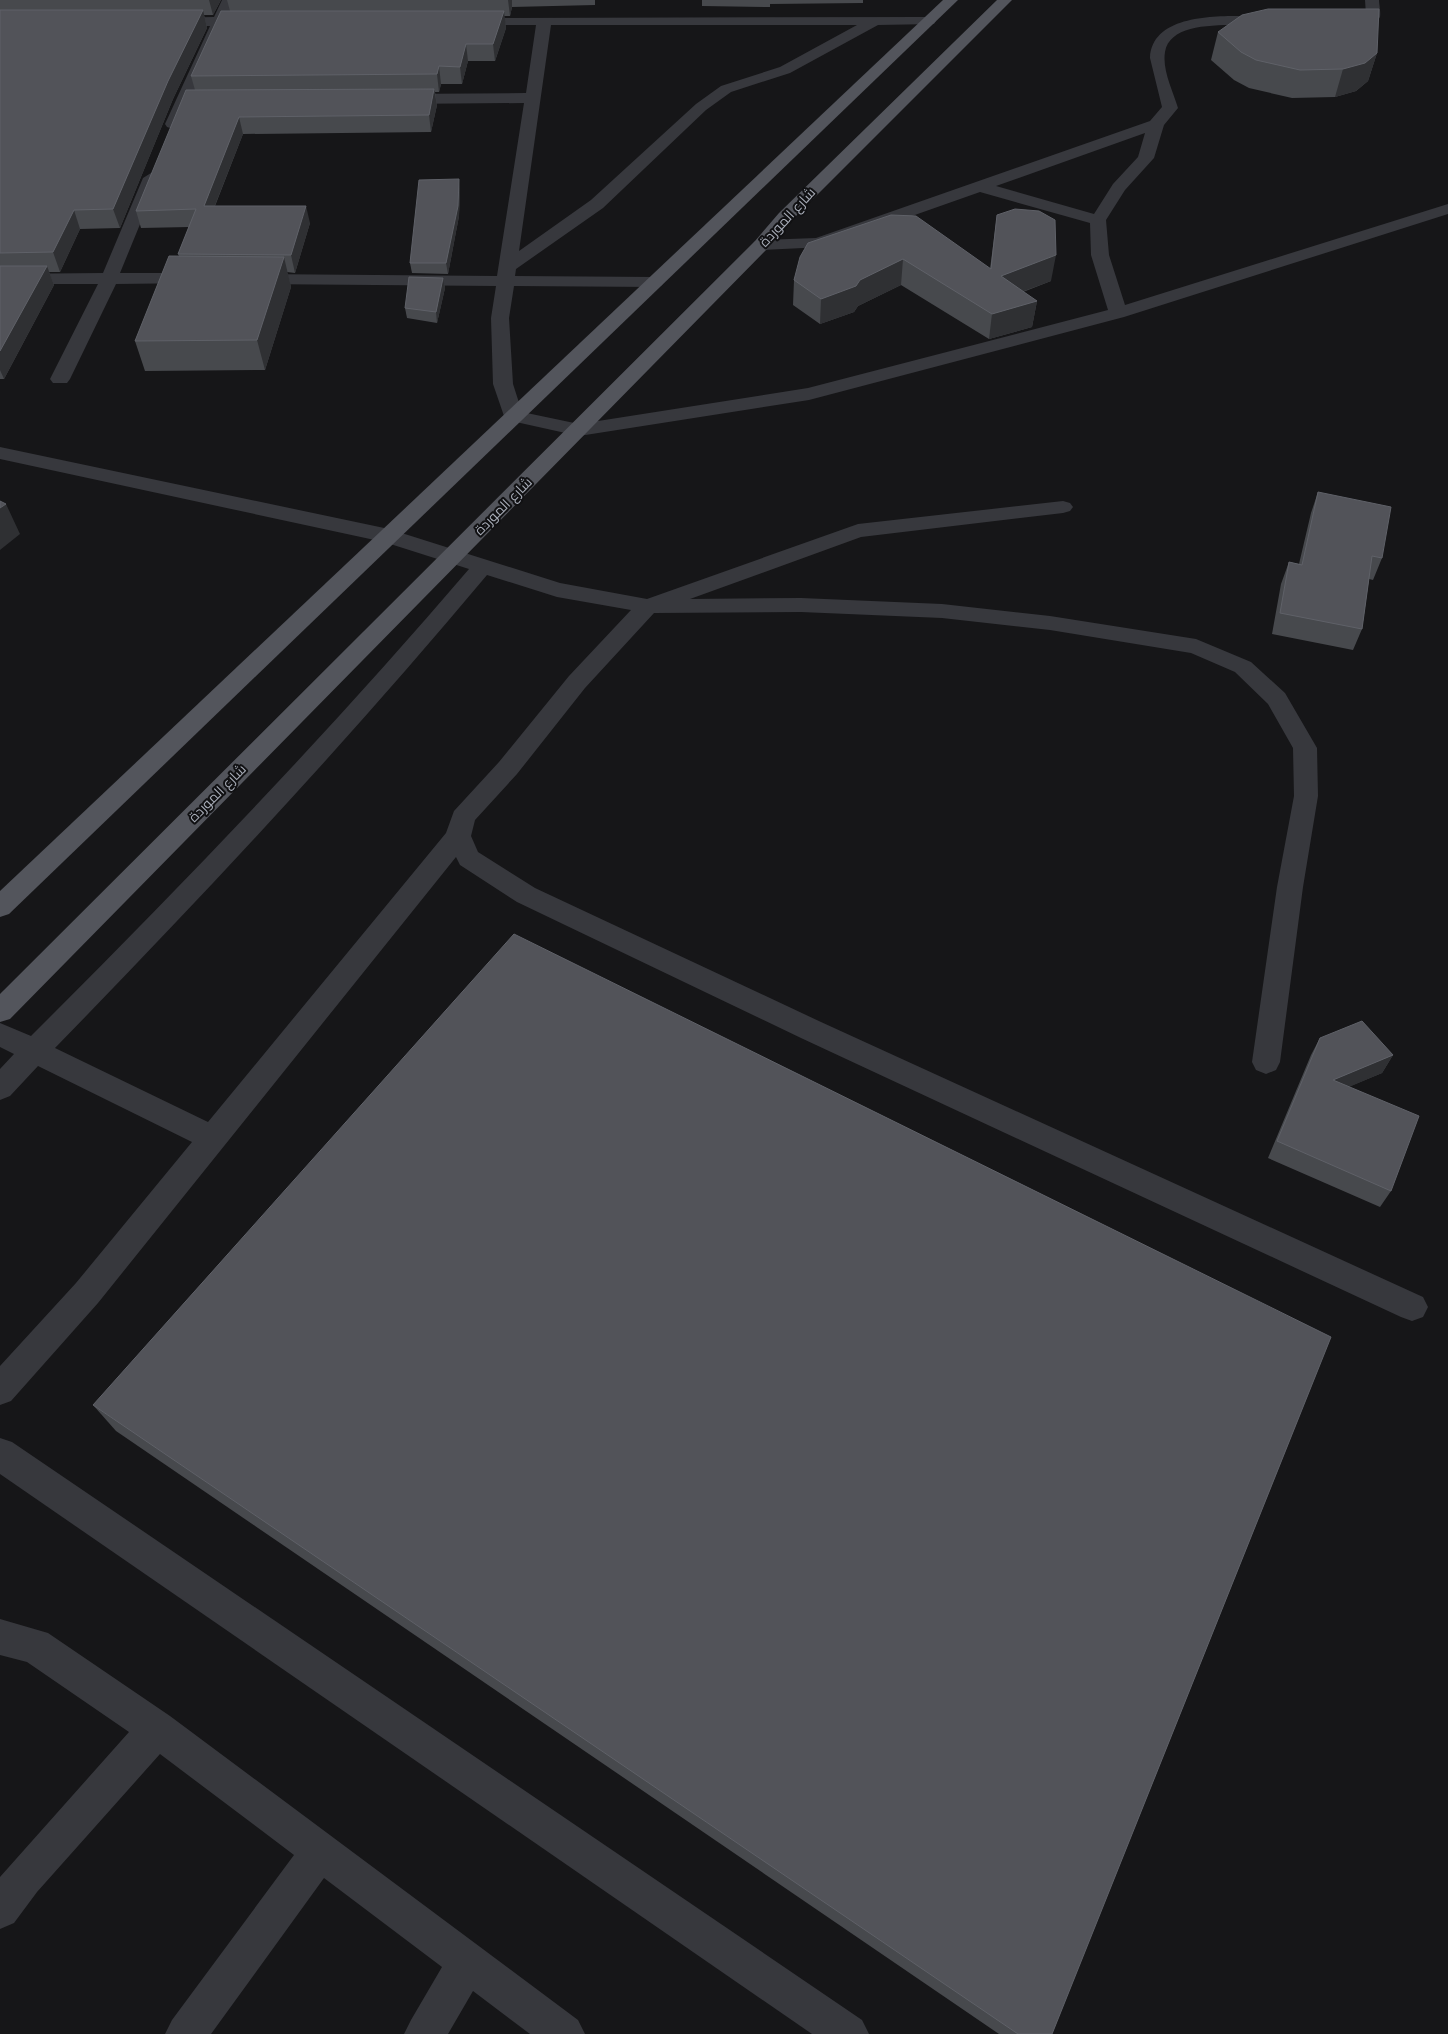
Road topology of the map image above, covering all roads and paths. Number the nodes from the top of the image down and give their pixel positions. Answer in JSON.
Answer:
{"nodes":[{"id":1,"x":229,"y":0,"type":"edge"},
{"id":2,"x":951,"y":0,"type":"edge"},
{"id":3,"x":1005,"y":0,"type":"edge"},
{"id":4,"x":1372,"y":0,"type":"edge"},
{"id":5,"x":1285,"y":20,"type":"edge"},
{"id":6,"x":455,"y":21,"type":"edge"},
{"id":7,"x":544,"y":21,"type":"junction"},
{"id":8,"x":875,"y":21,"type":"junction"},
{"id":9,"x":929,"y":21,"type":"junction"},
{"id":10,"x":149,"y":22,"type":"edge"},
{"id":11,"x":218,"y":22,"type":"junction"},
{"id":12,"x":268,"y":22,"type":"edge"},
{"id":13,"x":1334,"y":22,"type":"edge"},
{"id":14,"x":531,"y":98,"type":"junction"},
{"id":15,"x":382,"y":99,"type":"edge"},
{"id":16,"x":183,"y":100,"type":"junction"},
{"id":17,"x":203,"y":100,"type":"edge"},
{"id":18,"x":1156,"y":124,"type":"junction"},
{"id":19,"x":168,"y":135,"type":"edge"},
{"id":20,"x":157,"y":162,"type":"edge"},
{"id":21,"x":978,"y":186,"type":"junction"},
{"id":22,"x":1448,"y":209,"type":"edge"},
{"id":23,"x":1098,"y":220,"type":"junction"},
{"id":24,"x":760,"y":245,"type":"junction"},
{"id":25,"x":506,"y":275,"type":"junction"},
{"id":26,"x":110,"y":277,"type":"junction"},
{"id":27,"x":218,"y":278,"type":"edge"},
{"id":28,"x":0,"y":279,"type":"edge"},
{"id":29,"x":238,"y":279,"type":"edge"},
{"id":30,"x":655,"y":282,"type":"junction"},
{"id":31,"x":1118,"y":313,"type":"junction"},
{"id":32,"x":60,"y":379,"type":"dead end"},
{"id":33,"x":514,"y":416,"type":"junction"},
{"id":34,"x":578,"y":430,"type":"junction"},
{"id":35,"x":0,"y":452,"type":"edge"},
{"id":36,"x":1063,"y":507,"type":"dead end"},
{"id":37,"x":389,"y":536,"type":"junction"},
{"id":38,"x":452,"y":556,"type":"junction"},
{"id":39,"x":482,"y":567,"type":"junction"},
{"id":40,"x":648,"y":606,"type":"junction"},
{"id":41,"x":458,"y":836,"type":"junction"},
{"id":42,"x":0,"y":907,"type":"edge"},
{"id":43,"x":0,"y":1011,"type":"edge"},
{"id":44,"x":0,"y":1034,"type":"edge"},
{"id":45,"x":35,"y":1050,"type":"junction"},
{"id":46,"x":1266,"y":1062,"type":"dead end"},
{"id":47,"x":0,"y":1088,"type":"edge"},
{"id":48,"x":212,"y":1138,"type":"junction"},
{"id":49,"x":1412,"y":1307,"type":"dead end"},
{"id":50,"x":0,"y":1390,"type":"edge"},
{"id":51,"x":0,"y":1454,"type":"edge"},
{"id":52,"x":0,"y":1637,"type":"edge"},
{"id":53,"x":157,"y":1729,"type":"junction"},
{"id":54,"x":320,"y":1852,"type":"junction"},
{"id":55,"x":0,"y":1909,"type":"edge"},
{"id":56,"x":467,"y":1962,"type":"junction"},
{"id":57,"x":186,"y":2034,"type":"edge"},
{"id":58,"x":426,"y":2034,"type":"edge"},
{"id":59,"x":564,"y":2034,"type":"edge"},
{"id":60,"x":848,"y":2034,"type":"edge"}],
"edges":[{"from":1,"to":11,"type":"street"},
{"from":2,"to":9,"type":"main road"},
{"from":3,"to":24,"type":"main road","name":"شارع الموردة"},
{"from":4,"to":13,"type":"street"},
{"from":5,"to":18,"type":"street"},
{"from":6,"to":7,"type":"street"},
{"from":7,"to":8,"type":"street"},
{"from":7,"to":14,"type":"street"},
{"from":8,"to":9,"type":"street"},
{"from":8,"to":25,"type":"street"},
{"from":9,"to":30,"type":"main road"},
{"from":10,"to":11,"type":"street"},
{"from":11,"to":12,"type":"street"},
{"from":11,"to":16,"type":"street"},
{"from":14,"to":15,"type":"street"},
{"from":14,"to":25,"type":"street"},
{"from":16,"to":17,"type":"street"},
{"from":16,"to":19,"type":"street"},
{"from":18,"to":21,"type":"street"},
{"from":18,"to":23,"type":"street"},
{"from":20,"to":26,"type":"street"},
{"from":21,"to":23,"type":"street"},
{"from":21,"to":24,"type":"street"},
{"from":22,"to":31,"type":"street"},
{"from":23,"to":31,"type":"street"},
{"from":24,"to":34,"type":"main road","name":"شارع الموردة"},
{"from":25,"to":29,"type":"street"},
{"from":25,"to":30,"type":"street"},
{"from":25,"to":33,"type":"street"},
{"from":26,"to":27,"type":"street"},
{"from":26,"to":28,"type":"street"},
{"from":26,"to":32,"type":"street"},
{"from":30,"to":33,"type":"main road"},
{"from":31,"to":34,"type":"street"},
{"from":33,"to":34,"type":"street"},
{"from":33,"to":37,"type":"main road"},
{"from":34,"to":38,"type":"main road","name":"شارع الموردة"},
{"from":35,"to":37,"type":"street"},
{"from":36,"to":40,"type":"street"},
{"from":37,"to":38,"type":"street"},
{"from":37,"to":42,"type":"main road"},
{"from":38,"to":39,"type":"street"},
{"from":38,"to":43,"type":"main road","name":"شارع الموردة"},
{"from":39,"to":40,"type":"street"},
{"from":39,"to":45,"type":"street"},
{"from":40,"to":41,"type":"street"},
{"from":40,"to":46,"type":"street"},
{"from":41,"to":48,"type":"street"},
{"from":41,"to":49,"type":"street"},
{"from":44,"to":45,"type":"street"},
{"from":45,"to":47,"type":"street"},
{"from":45,"to":48,"type":"street"},
{"from":48,"to":50,"type":"street"},
{"from":51,"to":60,"type":"street"},
{"from":52,"to":53,"type":"street"},
{"from":53,"to":54,"type":"street"},
{"from":53,"to":55,"type":"street"},
{"from":54,"to":56,"type":"street"},
{"from":54,"to":57,"type":"street"},
{"from":56,"to":58,"type":"street"},
{"from":56,"to":59,"type":"street"}]}
